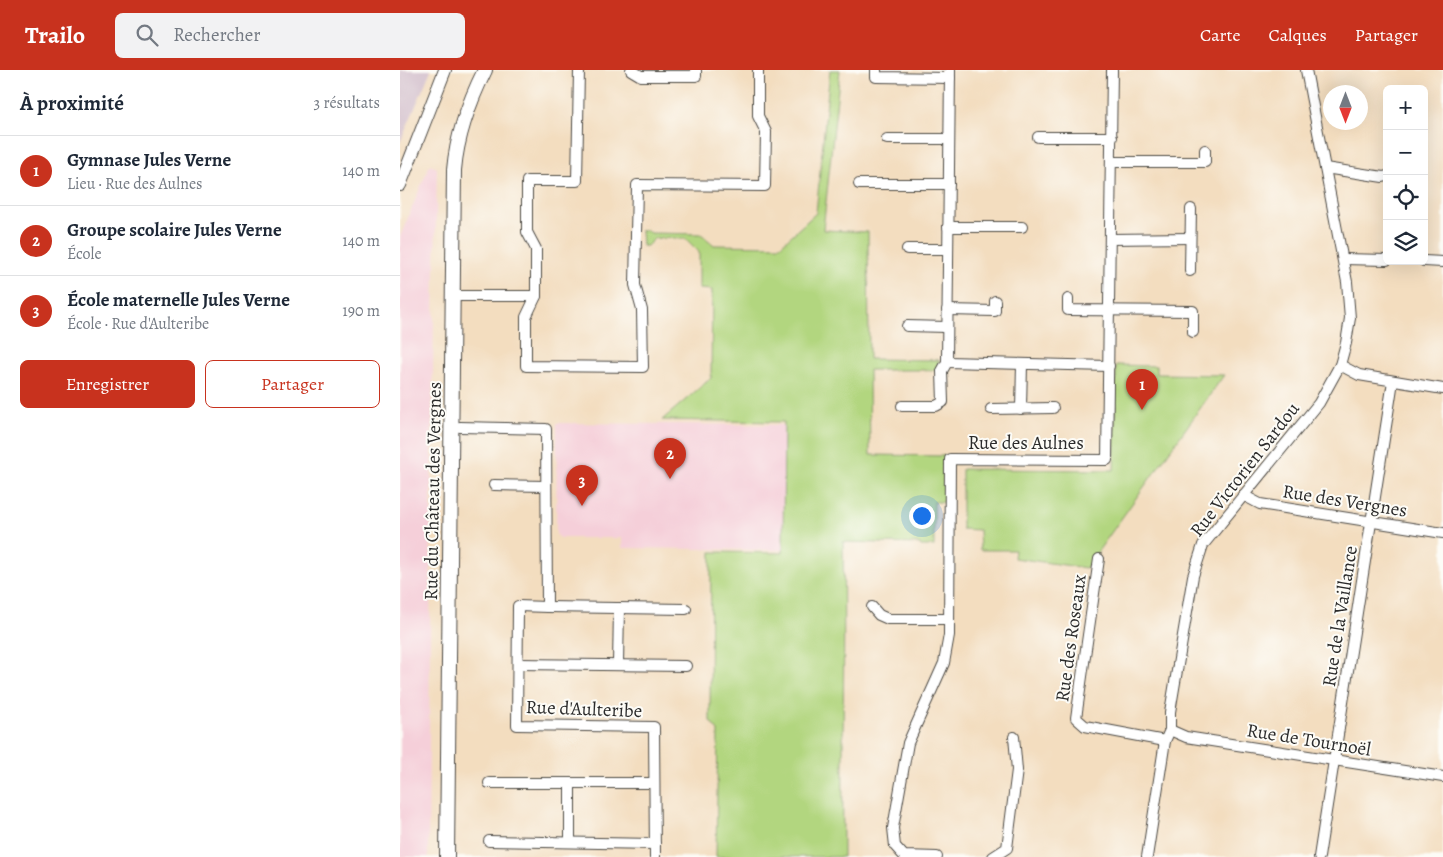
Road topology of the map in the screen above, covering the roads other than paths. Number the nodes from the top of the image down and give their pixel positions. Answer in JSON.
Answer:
{"nodes":[{"id":1,"x":445,"y":70,"type":"edge"},
{"id":2,"x":485,"y":70,"type":"edge"},
{"id":3,"x":579,"y":70,"type":"edge"},
{"id":4,"x":631,"y":70,"type":"edge"},
{"id":5,"x":696,"y":70,"type":"edge"},
{"id":6,"x":758,"y":70,"type":"edge"},
{"id":7,"x":876,"y":70,"type":"edge"},
{"id":8,"x":1112,"y":70,"type":"edge"},
{"id":9,"x":1306,"y":70,"type":"edge"},
{"id":10,"x":950,"y":74,"type":"edge"},
{"id":11,"x":1038,"y":136,"type":"dead end"},
{"id":12,"x":1112,"y":136,"type":"junction"},
{"id":13,"x":887,"y":139,"type":"dead end"},
{"id":14,"x":949,"y":139,"type":"junction"},
{"id":15,"x":1205,"y":150,"type":"dead end"},
{"id":16,"x":1111,"y":162,"type":"junction"},
{"id":17,"x":1326,"y":168,"type":"junction"},
{"id":18,"x":1383,"y":176,"type":"edge"},
{"id":19,"x":858,"y":184,"type":"dead end"},
{"id":20,"x":949,"y":184,"type":"junction"},
{"id":21,"x":400,"y":185,"type":"edge"},
{"id":22,"x":1191,"y":209,"type":"dead end"},
{"id":23,"x":948,"y":227,"type":"junction"},
{"id":24,"x":1022,"y":227,"type":"dead end"},
{"id":25,"x":1110,"y":238,"type":"junction"},
{"id":26,"x":1190,"y":238,"type":"junction"},
{"id":27,"x":907,"y":249,"type":"dead end"},
{"id":28,"x":948,"y":249,"type":"junction"},
{"id":29,"x":1343,"y":259,"type":"junction"},
{"id":30,"x":1383,"y":260,"type":"edge"},
{"id":31,"x":1428,"y":261,"type":"edge"},
{"id":32,"x":1443,"y":262,"type":"edge"},
{"id":33,"x":1190,"y":271,"type":"dead end"},
{"id":34,"x":457,"y":296,"type":"junction"},
{"id":35,"x":536,"y":296,"type":"junction"},
{"id":36,"x":1068,"y":299,"type":"dead end"},
{"id":37,"x":995,"y":301,"type":"dead end"},
{"id":38,"x":947,"y":310,"type":"junction"},
{"id":39,"x":1109,"y":311,"type":"junction"},
{"id":40,"x":907,"y":326,"type":"dead end"},
{"id":41,"x":947,"y":327,"type":"junction"},
{"id":42,"x":1193,"y":332,"type":"dead end"},
{"id":43,"x":947,"y":362,"type":"junction"},
{"id":44,"x":1022,"y":364,"type":"junction"},
{"id":45,"x":1340,"y":365,"type":"junction"},
{"id":46,"x":1108,"y":366,"type":"junction"},
{"id":47,"x":1394,"y":381,"type":"junction"},
{"id":48,"x":1443,"y":389,"type":"edge"},
{"id":49,"x":902,"y":406,"type":"dead end"},
{"id":50,"x":991,"y":408,"type":"dead end"},
{"id":51,"x":1021,"y":408,"type":"junction"},
{"id":52,"x":1053,"y":408,"type":"dead end"},
{"id":53,"x":460,"y":427,"type":"junction"},
{"id":54,"x":494,"y":485,"type":"dead end"},
{"id":55,"x":546,"y":486,"type":"junction"},
{"id":56,"x":1243,"y":495,"type":"junction"},
{"id":57,"x":1372,"y":522,"type":"junction"},
{"id":58,"x":1443,"y":533,"type":"edge"},
{"id":59,"x":1099,"y":559,"type":"dead end"},
{"id":60,"x":547,"y":607,"type":"junction"},
{"id":61,"x":872,"y":607,"type":"dead end"},
{"id":62,"x":619,"y":608,"type":"junction"},
{"id":63,"x":686,"y":609,"type":"dead end"},
{"id":64,"x":948,"y":619,"type":"junction"},
{"id":65,"x":518,"y":664,"type":"junction"},
{"id":66,"x":618,"y":665,"type":"junction"},
{"id":67,"x":686,"y":666,"type":"dead end"},
{"id":68,"x":1170,"y":730,"type":"junction"},
{"id":69,"x":1014,"y":737,"type":"dead end"},
{"id":70,"x":1165,"y":741,"type":"junction"},
{"id":71,"x":1334,"y":760,"type":"junction"},
{"id":72,"x":1443,"y":777,"type":"edge"},
{"id":73,"x":488,"y":783,"type":"dead end"},
{"id":74,"x":654,"y":783,"type":"junction"},
{"id":75,"x":570,"y":784,"type":"junction"},
{"id":76,"x":488,"y":841,"type":"dead end"},
{"id":77,"x":570,"y":842,"type":"junction"},
{"id":78,"x":655,"y":844,"type":"junction"},
{"id":79,"x":447,"y":857,"type":"edge"},
{"id":80,"x":456,"y":857,"type":"edge"},
{"id":81,"x":655,"y":857,"type":"edge"},
{"id":82,"x":937,"y":857,"type":"edge"},
{"id":83,"x":993,"y":857,"type":"edge"},
{"id":84,"x":1148,"y":857,"type":"edge"},
{"id":85,"x":1319,"y":857,"type":"edge"}],
"edges":[{"from":1,"to":21,"type":"street"},
{"from":2,"to":34,"type":"main road","name":"Rue du Château des Vergnes"},
{"from":3,"to":35,"type":"street"},
{"from":4,"to":5,"type":"street"},
{"from":6,"to":35,"type":"street"},
{"from":7,"to":10,"type":"street"},
{"from":8,"to":12,"type":"street"},
{"from":9,"to":17,"type":"street","name":"Rue Victorien Sardou"},
{"from":10,"to":14,"type":"street"},
{"from":11,"to":12,"type":"street"},
{"from":12,"to":16,"type":"street"},
{"from":13,"to":14,"type":"street"},
{"from":14,"to":20,"type":"street"},
{"from":15,"to":16,"type":"street"},
{"from":16,"to":25,"type":"street"},
{"from":17,"to":18,"type":"street"},
{"from":17,"to":29,"type":"street","name":"Rue Victorien Sardou"},
{"from":19,"to":20,"type":"street"},
{"from":20,"to":23,"type":"street"},
{"from":22,"to":26,"type":"street"},
{"from":23,"to":24,"type":"street"},
{"from":23,"to":28,"type":"street"},
{"from":25,"to":26,"type":"street"},
{"from":25,"to":39,"type":"street"},
{"from":26,"to":33,"type":"street"},
{"from":27,"to":28,"type":"street"},
{"from":28,"to":38,"type":"street"},
{"from":29,"to":30,"type":"street"},
{"from":29,"to":45,"type":"street","name":"Rue Victorien Sardou"},
{"from":31,"to":32,"type":"street"},
{"from":34,"to":35,"type":"street"},
{"from":34,"to":53,"type":"main road","name":"Rue du Château des Vergnes"},
{"from":34,"to":79,"type":"main road","name":"Rue du Château des Vergnes"},
{"from":36,"to":39,"type":"street"},
{"from":37,"to":38,"type":"street"},
{"from":38,"to":41,"type":"street"},
{"from":39,"to":42,"type":"street"},
{"from":39,"to":46,"type":"street"},
{"from":40,"to":41,"type":"street"},
{"from":41,"to":43,"type":"street"},
{"from":43,"to":44,"type":"street"},
{"from":43,"to":49,"type":"street"},
{"from":44,"to":46,"type":"street"},
{"from":44,"to":51,"type":"street"},
{"from":45,"to":47,"type":"street"},
{"from":45,"to":56,"type":"street","name":"Rue Victorien Sardou"},
{"from":46,"to":64,"type":"street","name":"Rue des Aulnes"},
{"from":47,"to":48,"type":"street"},
{"from":47,"to":57,"type":"street","name":"Rue de la Vaillance"},
{"from":50,"to":51,"type":"street"},
{"from":51,"to":52,"type":"street"},
{"from":53,"to":55,"type":"street"},
{"from":53,"to":80,"type":"main road","name":"Rue du Château des Vergnes"},
{"from":54,"to":55,"type":"street"},
{"from":55,"to":60,"type":"street"},
{"from":56,"to":57,"type":"street","name":"Rue des Vergnes"},
{"from":56,"to":68,"type":"street","name":"Rue Victorien Sardou"},
{"from":57,"to":58,"type":"street","name":"Rue des Vergnes"},
{"from":57,"to":71,"type":"street","name":"Rue de la Vaillance"},
{"from":59,"to":70,"type":"street","name":"Rue des Roseaux"},
{"from":60,"to":62,"type":"street","name":"Rue d'Aulteribe"},
{"from":60,"to":65,"type":"street","name":"Rue d'Aulteribe"},
{"from":61,"to":64,"type":"street"},
{"from":62,"to":63,"type":"street","name":"Rue d'Aulteribe"},
{"from":62,"to":66,"type":"street"},
{"from":64,"to":82,"type":"street","name":"Rue des Aulnes"},
{"from":65,"to":66,"type":"street"},
{"from":65,"to":74,"type":"street","name":"Rue d'Aulteribe"},
{"from":66,"to":67,"type":"street"},
{"from":68,"to":70,"type":"street","name":"Rue Victorien Sardou"},
{"from":68,"to":71,"type":"street","name":"Rue de Tournoël"},
{"from":69,"to":83,"type":"street"},
{"from":70,"to":84,"type":"street","name":"Rue Victorien Sardou"},
{"from":71,"to":72,"type":"street","name":"Rue de Tournoël"},
{"from":71,"to":85,"type":"street","name":"Rue de la Vaillance"},
{"from":73,"to":75,"type":"street"},
{"from":74,"to":75,"type":"street"},
{"from":74,"to":78,"type":"street","name":"Rue d'Aulteribe"},
{"from":75,"to":77,"type":"street"},
{"from":76,"to":77,"type":"street"},
{"from":77,"to":78,"type":"street"},
{"from":78,"to":81,"type":"street","name":"Rue d'Aulteribe"}]}
